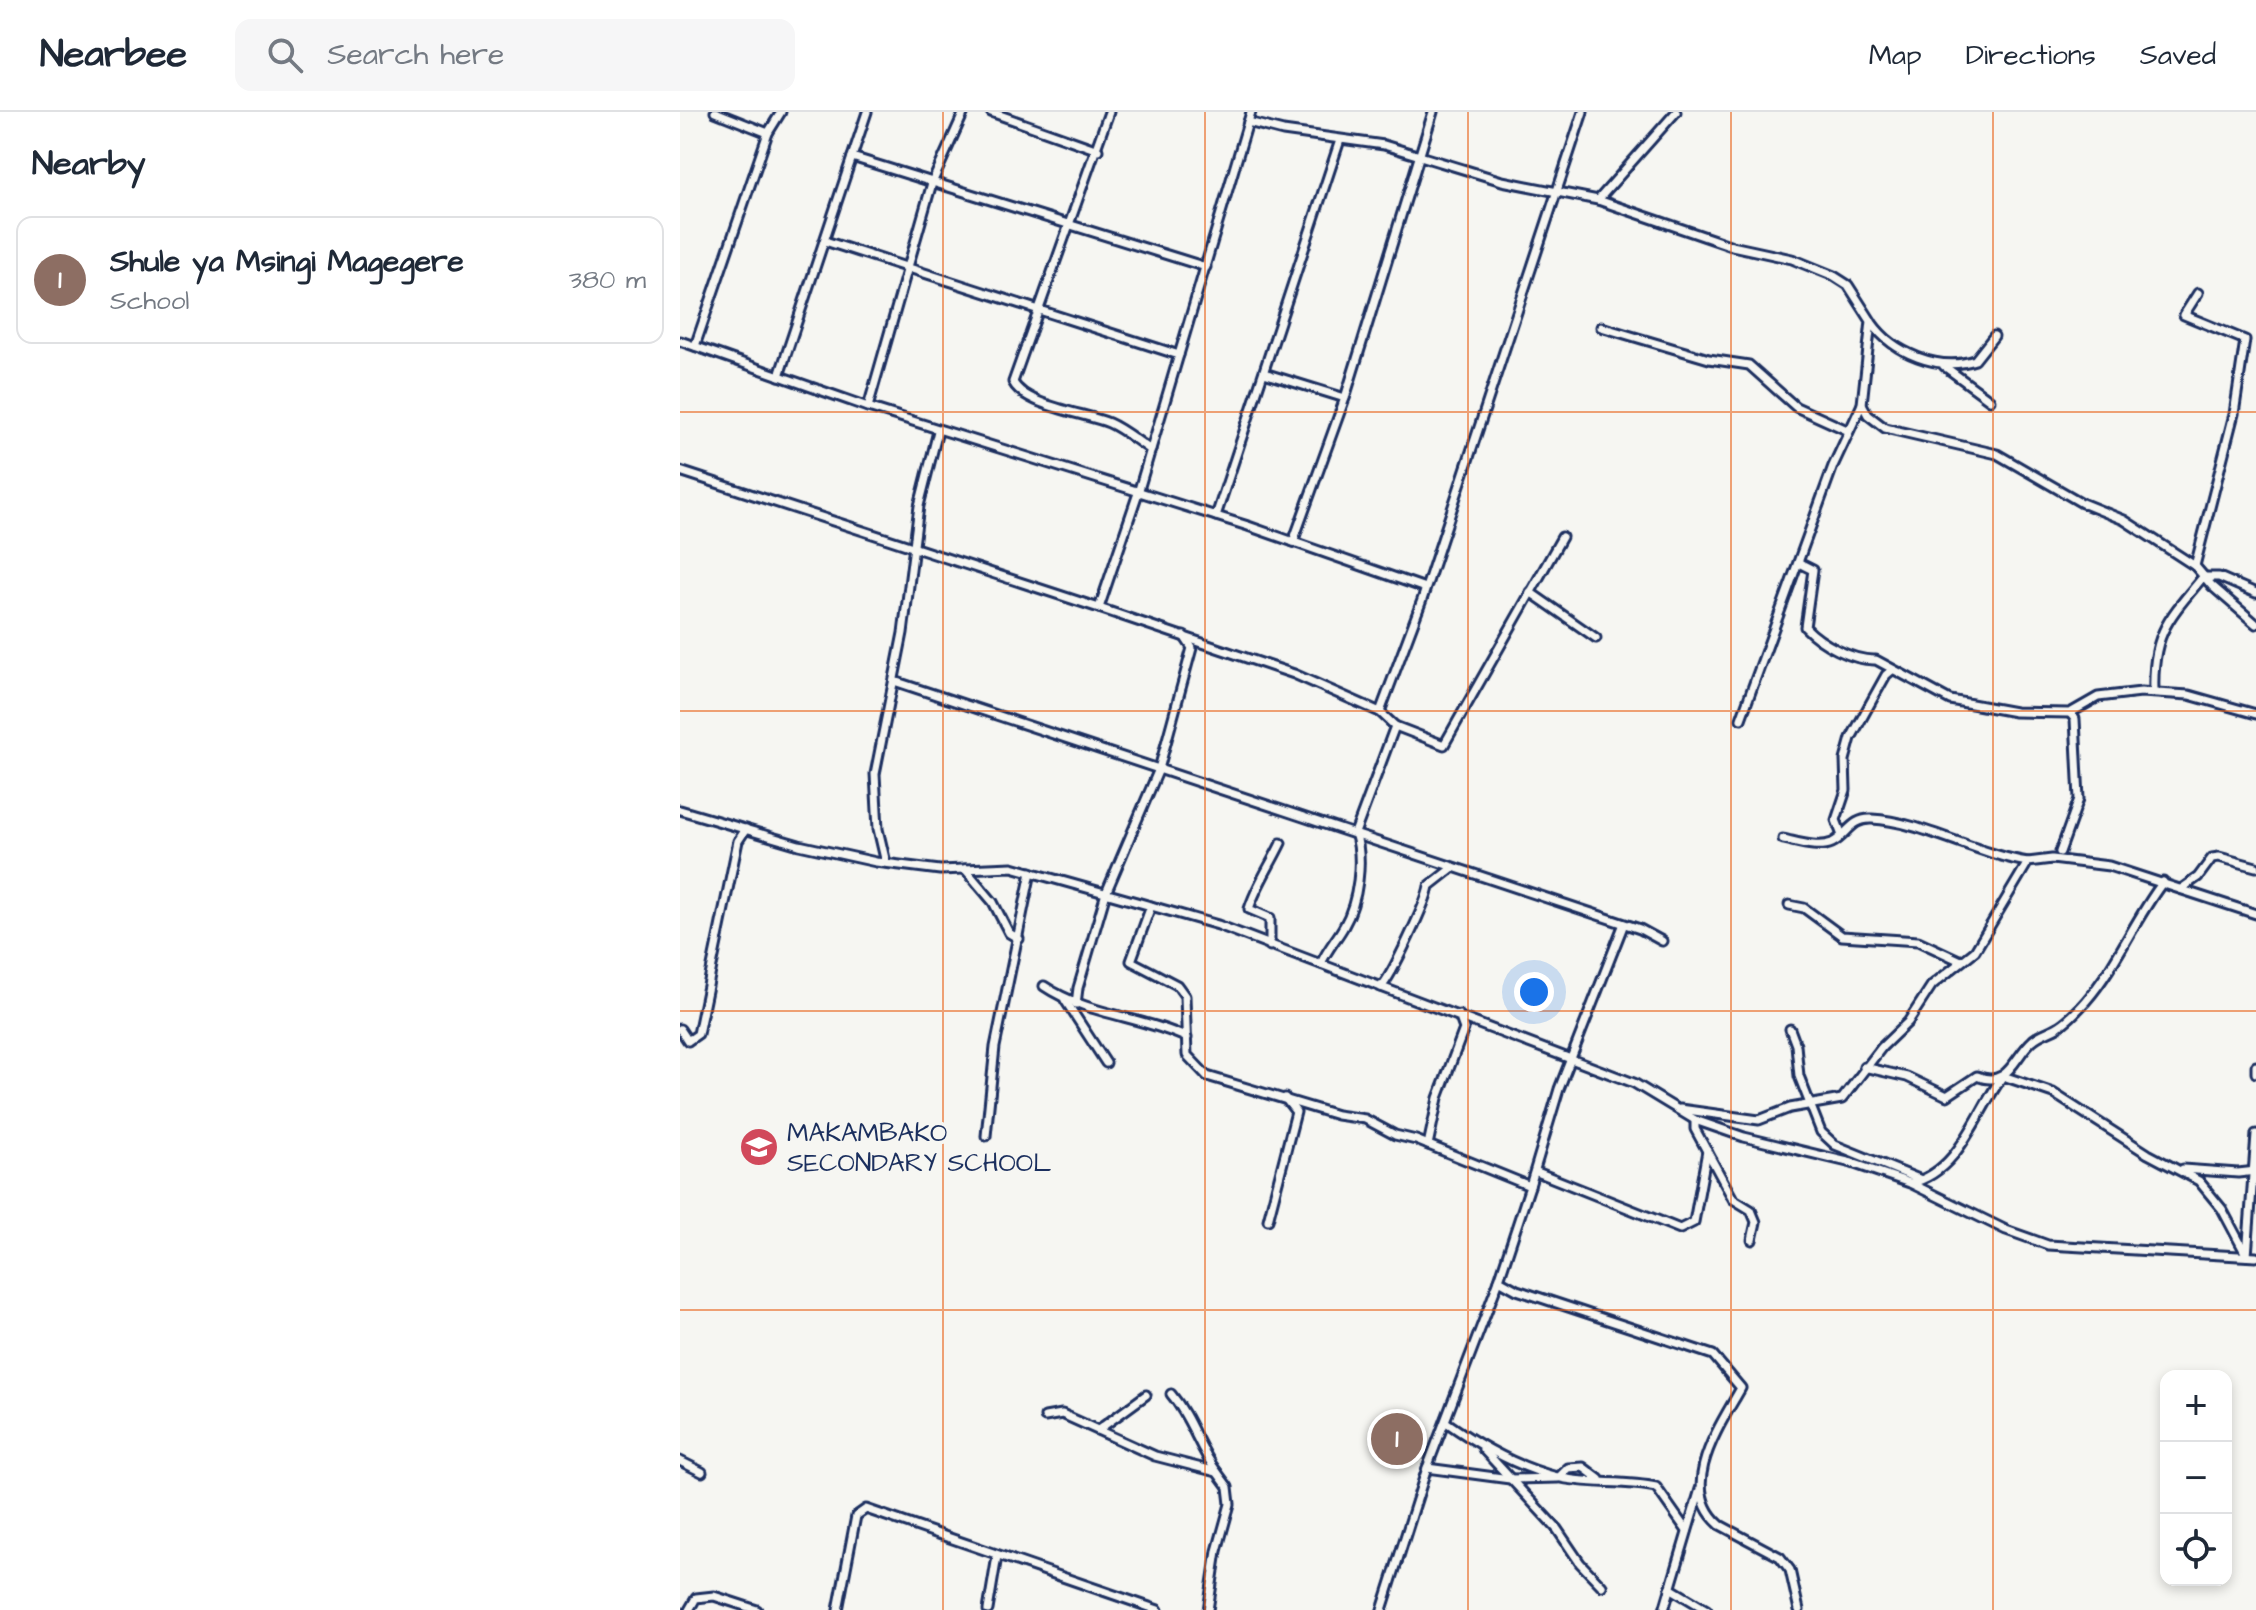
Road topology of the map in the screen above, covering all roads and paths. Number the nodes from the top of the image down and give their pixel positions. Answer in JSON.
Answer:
{"nodes":[{"id":1,"x":715,"y":112,"type":"edge"},
{"id":2,"x":781,"y":112,"type":"edge"},
{"id":3,"x":867,"y":112,"type":"edge"},
{"id":4,"x":964,"y":112,"type":"edge"},
{"id":5,"x":991,"y":112,"type":"edge"},
{"id":6,"x":1109,"y":112,"type":"edge"},
{"id":7,"x":1251,"y":112,"type":"edge"},
{"id":8,"x":1433,"y":112,"type":"edge"},
{"id":9,"x":1583,"y":112,"type":"edge"},
{"id":10,"x":1676,"y":112,"type":"edge"},
{"id":11,"x":1248,"y":122,"type":"junction"},
{"id":12,"x":768,"y":133,"type":"junction"},
{"id":13,"x":1340,"y":140,"type":"junction"},
{"id":14,"x":1098,"y":150,"type":"junction"},
{"id":15,"x":1421,"y":156,"type":"junction"},
{"id":16,"x":852,"y":157,"type":"junction"},
{"id":17,"x":932,"y":183,"type":"junction"},
{"id":18,"x":1556,"y":192,"type":"junction"},
{"id":19,"x":1598,"y":200,"type":"junction"},
{"id":20,"x":1068,"y":225,"type":"junction"},
{"id":21,"x":825,"y":241,"type":"junction"},
{"id":22,"x":1206,"y":267,"type":"junction"},
{"id":23,"x":908,"y":269,"type":"junction"},
{"id":24,"x":2198,"y":293,"type":"dead end"},
{"id":25,"x":1037,"y":310,"type":"junction"},
{"id":26,"x":1871,"y":321,"type":"junction"},
{"id":27,"x":1601,"y":327,"type":"dead end"},
{"id":28,"x":1994,"y":336,"type":"dead end"},
{"id":29,"x":680,"y":341,"type":"edge"},
{"id":30,"x":695,"y":346,"type":"junction"},
{"id":31,"x":1179,"y":355,"type":"junction"},
{"id":32,"x":1942,"y":365,"type":"junction"},
{"id":33,"x":1264,"y":373,"type":"junction"},
{"id":34,"x":779,"y":376,"type":"junction"},
{"id":35,"x":1345,"y":398,"type":"junction"},
{"id":36,"x":1990,"y":400,"type":"dead end"},
{"id":37,"x":1862,"y":404,"type":"junction"},
{"id":38,"x":868,"y":407,"type":"junction"},
{"id":39,"x":938,"y":431,"type":"junction"},
{"id":40,"x":1849,"y":431,"type":"junction"},
{"id":41,"x":1151,"y":450,"type":"junction"},
{"id":42,"x":680,"y":471,"type":"edge"},
{"id":43,"x":1138,"y":493,"type":"junction"},
{"id":44,"x":1216,"y":516,"type":"junction"},
{"id":45,"x":1562,"y":537,"type":"dead end"},
{"id":46,"x":1293,"y":542,"type":"junction"},
{"id":47,"x":916,"y":550,"type":"junction"},
{"id":48,"x":1799,"y":563,"type":"junction"},
{"id":49,"x":2195,"y":566,"type":"junction"},
{"id":50,"x":2203,"y":577,"type":"junction"},
{"id":51,"x":1425,"y":588,"type":"junction"},
{"id":52,"x":1530,"y":592,"type":"junction"},
{"id":53,"x":2256,"y":593,"type":"edge"},
{"id":54,"x":1099,"y":608,"type":"junction"},
{"id":55,"x":2256,"y":624,"type":"edge"},
{"id":56,"x":1184,"y":635,"type":"junction"},
{"id":57,"x":1596,"y":638,"type":"dead end"},
{"id":58,"x":1892,"y":670,"type":"junction"},
{"id":59,"x":894,"y":681,"type":"junction"},
{"id":60,"x":2154,"y":692,"type":"junction"},
{"id":61,"x":1380,"y":712,"type":"junction"},
{"id":62,"x":2070,"y":713,"type":"junction"},
{"id":63,"x":2256,"y":714,"type":"edge"},
{"id":64,"x":1741,"y":719,"type":"dead end"},
{"id":65,"x":1395,"y":726,"type":"junction"},
{"id":66,"x":1159,"y":769,"type":"junction"},
{"id":67,"x":680,"y":810,"type":"edge"},
{"id":68,"x":746,"y":829,"type":"junction"},
{"id":69,"x":1355,"y":833,"type":"junction"},
{"id":70,"x":1841,"y":833,"type":"junction"},
{"id":71,"x":1783,"y":839,"type":"dead end"},
{"id":72,"x":1281,"y":843,"type":"dead end"},
{"id":73,"x":2060,"y":852,"type":"dead end"},
{"id":74,"x":2028,"y":862,"type":"junction"},
{"id":75,"x":886,"y":863,"type":"junction"},
{"id":76,"x":2256,"y":867,"type":"edge"},
{"id":77,"x":1452,"y":868,"type":"junction"},
{"id":78,"x":965,"y":869,"type":"junction"},
{"id":79,"x":1031,"y":872,"type":"junction"},
{"id":80,"x":2163,"y":882,"type":"junction"},
{"id":81,"x":2181,"y":889,"type":"junction"},
{"id":82,"x":1106,"y":893,"type":"junction"},
{"id":83,"x":1789,"y":905,"type":"dead end"},
{"id":84,"x":1151,"y":906,"type":"junction"},
{"id":85,"x":2256,"y":914,"type":"edge"},
{"id":86,"x":1623,"y":926,"type":"junction"},
{"id":87,"x":1019,"y":939,"type":"junction"},
{"id":88,"x":1662,"y":941,"type":"dead end"},
{"id":89,"x":1270,"y":946,"type":"junction"},
{"id":90,"x":1961,"y":961,"type":"junction"},
{"id":91,"x":1321,"y":964,"type":"junction"},
{"id":92,"x":1044,"y":986,"type":"dead end"},
{"id":93,"x":1381,"y":987,"type":"junction"},
{"id":94,"x":1063,"y":999,"type":"junction"},
{"id":95,"x":1076,"y":1004,"type":"junction"},
{"id":96,"x":1459,"y":1015,"type":"junction"},
{"id":97,"x":680,"y":1029,"type":"edge"},
{"id":98,"x":1790,"y":1029,"type":"dead end"},
{"id":99,"x":1187,"y":1038,"type":"junction"},
{"id":100,"x":1571,"y":1060,"type":"junction"},
{"id":101,"x":1106,"y":1063,"type":"dead end"},
{"id":102,"x":2256,"y":1066,"type":"edge"},
{"id":103,"x":1864,"y":1067,"type":"junction"},
{"id":104,"x":2256,"y":1073,"type":"edge"},
{"id":105,"x":2003,"y":1076,"type":"junction"},
{"id":106,"x":1285,"y":1098,"type":"junction"},
{"id":107,"x":1812,"y":1104,"type":"junction"},
{"id":108,"x":1678,"y":1109,"type":"junction"},
{"id":109,"x":1695,"y":1120,"type":"junction"},
{"id":110,"x":2256,"y":1134,"type":"edge"},
{"id":111,"x":986,"y":1136,"type":"dead end"},
{"id":112,"x":1428,"y":1145,"type":"junction"},
{"id":113,"x":1707,"y":1151,"type":"junction"},
{"id":114,"x":2181,"y":1169,"type":"junction"},
{"id":115,"x":1537,"y":1172,"type":"junction"},
{"id":116,"x":2253,"y":1172,"type":"edge"},
{"id":117,"x":1925,"y":1180,"type":"junction"},
{"id":118,"x":1910,"y":1183,"type":"junction"},
{"id":119,"x":1530,"y":1186,"type":"junction"},
{"id":120,"x":1268,"y":1220,"type":"dead end"},
{"id":121,"x":1752,"y":1240,"type":"dead end"},
{"id":122,"x":2252,"y":1256,"type":"edge"},
{"id":123,"x":1499,"y":1280,"type":"junction"},
{"id":124,"x":1171,"y":1394,"type":"dead end"},
{"id":125,"x":1146,"y":1395,"type":"dead end"},
{"id":126,"x":1045,"y":1417,"type":"dead end"},
{"id":127,"x":1446,"y":1422,"type":"junction"},
{"id":128,"x":1098,"y":1430,"type":"junction"},
{"id":129,"x":1482,"y":1447,"type":"junction"},
{"id":130,"x":680,"y":1461,"type":"edge"},
{"id":131,"x":1427,"y":1468,"type":"junction"},
{"id":132,"x":702,"y":1472,"type":"dead end"},
{"id":133,"x":1217,"y":1472,"type":"junction"},
{"id":134,"x":1558,"y":1478,"type":"junction"},
{"id":135,"x":1510,"y":1479,"type":"junction"},
{"id":136,"x":1700,"y":1489,"type":"junction"},
{"id":137,"x":1687,"y":1531,"type":"junction"},
{"id":138,"x":997,"y":1556,"type":"junction"},
{"id":139,"x":1602,"y":1586,"type":"dead end"},
{"id":140,"x":1670,"y":1588,"type":"junction"},
{"id":141,"x":689,"y":1610,"type":"edge"},
{"id":142,"x":757,"y":1610,"type":"edge"},
{"id":143,"x":838,"y":1610,"type":"edge"},
{"id":144,"x":988,"y":1610,"type":"edge"},
{"id":145,"x":1158,"y":1610,"type":"edge"},
{"id":146,"x":1208,"y":1610,"type":"edge"},
{"id":147,"x":1382,"y":1610,"type":"edge"},
{"id":148,"x":1664,"y":1610,"type":"edge"},
{"id":149,"x":1707,"y":1610,"type":"edge"},
{"id":150,"x":1799,"y":1610,"type":"edge"}],
"edges":[{"from":1,"to":12,"type":"street"},
{"from":2,"to":12,"type":"street"},
{"from":3,"to":16,"type":"street"},
{"from":4,"to":17,"type":"street"},
{"from":5,"to":14,"type":"street"},
{"from":6,"to":14,"type":"street"},
{"from":7,"to":11,"type":"street"},
{"from":8,"to":15,"type":"street"},
{"from":9,"to":18,"type":"street"},
{"from":10,"to":19,"type":"street"},
{"from":11,"to":13,"type":"street"},
{"from":11,"to":22,"type":"street"},
{"from":12,"to":30,"type":"street"},
{"from":13,"to":15,"type":"street"},
{"from":13,"to":33,"type":"street"},
{"from":14,"to":20,"type":"street"},
{"from":15,"to":18,"type":"street"},
{"from":15,"to":35,"type":"street"},
{"from":16,"to":17,"type":"street"},
{"from":16,"to":21,"type":"street"},
{"from":17,"to":20,"type":"street"},
{"from":17,"to":23,"type":"street"},
{"from":18,"to":19,"type":"street"},
{"from":18,"to":51,"type":"street"},
{"from":19,"to":26,"type":"street"},
{"from":20,"to":22,"type":"street"},
{"from":20,"to":25,"type":"street"},
{"from":21,"to":23,"type":"street"},
{"from":21,"to":34,"type":"street"},
{"from":22,"to":31,"type":"street"},
{"from":23,"to":25,"type":"street"},
{"from":23,"to":38,"type":"street"},
{"from":24,"to":49,"type":"street"},
{"from":25,"to":31,"type":"street"},
{"from":25,"to":41,"type":"street"},
{"from":26,"to":32,"type":"street"},
{"from":26,"to":37,"type":"street"},
{"from":27,"to":40,"type":"street"},
{"from":28,"to":32,"type":"street"},
{"from":29,"to":30,"type":"street"},
{"from":30,"to":34,"type":"street"},
{"from":31,"to":41,"type":"street"},
{"from":32,"to":36,"type":"street"},
{"from":33,"to":35,"type":"street"},
{"from":33,"to":44,"type":"street"},
{"from":34,"to":38,"type":"street"},
{"from":35,"to":46,"type":"street"},
{"from":37,"to":40,"type":"street"},
{"from":37,"to":49,"type":"street"},
{"from":38,"to":39,"type":"street"},
{"from":39,"to":43,"type":"street"},
{"from":39,"to":47,"type":"street"},
{"from":40,"to":48,"type":"street"},
{"from":41,"to":43,"type":"street"},
{"from":42,"to":47,"type":"street"},
{"from":43,"to":44,"type":"street"},
{"from":43,"to":54,"type":"street"},
{"from":44,"to":46,"type":"street"},
{"from":45,"to":52,"type":"street"},
{"from":46,"to":51,"type":"street"},
{"from":47,"to":54,"type":"street"},
{"from":47,"to":59,"type":"street"},
{"from":48,"to":58,"type":"street"},
{"from":48,"to":64,"type":"street"},
{"from":49,"to":50,"type":"street"},
{"from":50,"to":53,"type":"street"},
{"from":50,"to":55,"type":"street"},
{"from":50,"to":60,"type":"street"},
{"from":51,"to":61,"type":"street"},
{"from":52,"to":57,"type":"street"},
{"from":52,"to":65,"type":"street"},
{"from":54,"to":56,"type":"street"},
{"from":56,"to":61,"type":"street"},
{"from":56,"to":66,"type":"street"},
{"from":58,"to":62,"type":"street"},
{"from":58,"to":70,"type":"street"},
{"from":59,"to":66,"type":"street"},
{"from":59,"to":75,"type":"street"},
{"from":60,"to":62,"type":"street"},
{"from":60,"to":63,"type":"street"},
{"from":61,"to":65,"type":"street"},
{"from":62,"to":73,"type":"street"},
{"from":65,"to":69,"type":"street"},
{"from":66,"to":69,"type":"street"},
{"from":66,"to":82,"type":"street"},
{"from":67,"to":68,"type":"street"},
{"from":68,"to":75,"type":"street"},
{"from":68,"to":97,"type":"street"},
{"from":69,"to":77,"type":"street"},
{"from":69,"to":91,"type":"street"},
{"from":70,"to":71,"type":"street"},
{"from":70,"to":74,"type":"street"},
{"from":72,"to":89,"type":"street"},
{"from":74,"to":80,"type":"street"},
{"from":74,"to":90,"type":"street"},
{"from":75,"to":78,"type":"street"},
{"from":76,"to":81,"type":"street"},
{"from":77,"to":86,"type":"street"},
{"from":77,"to":93,"type":"street"},
{"from":78,"to":79,"type":"street"},
{"from":78,"to":87,"type":"street"},
{"from":79,"to":82,"type":"street"},
{"from":79,"to":87,"type":"street"},
{"from":80,"to":81,"type":"street"},
{"from":80,"to":105,"type":"street"},
{"from":81,"to":85,"type":"street"},
{"from":82,"to":84,"type":"street"},
{"from":82,"to":95,"type":"street"},
{"from":83,"to":90,"type":"street"},
{"from":84,"to":89,"type":"street"},
{"from":84,"to":99,"type":"street"},
{"from":86,"to":88,"type":"street"},
{"from":86,"to":100,"type":"street"},
{"from":87,"to":111,"type":"street"},
{"from":89,"to":91,"type":"street"},
{"from":90,"to":103,"type":"street"},
{"from":91,"to":93,"type":"street"},
{"from":92,"to":94,"type":"street"},
{"from":93,"to":96,"type":"street"},
{"from":94,"to":95,"type":"street"},
{"from":94,"to":101,"type":"street"},
{"from":95,"to":99,"type":"street"},
{"from":96,"to":100,"type":"street"},
{"from":96,"to":112,"type":"street"},
{"from":98,"to":107,"type":"street"},
{"from":99,"to":106,"type":"street"},
{"from":100,"to":108,"type":"street"},
{"from":100,"to":115,"type":"street"},
{"from":102,"to":104,"type":"street"},
{"from":103,"to":105,"type":"street"},
{"from":103,"to":107,"type":"street"},
{"from":105,"to":114,"type":"street"},
{"from":105,"to":117,"type":"street"},
{"from":106,"to":112,"type":"street"},
{"from":106,"to":120,"type":"street"},
{"from":107,"to":108,"type":"street"},
{"from":107,"to":117,"type":"street"},
{"from":108,"to":109,"type":"street"},
{"from":109,"to":113,"type":"street"},
{"from":109,"to":118,"type":"street"},
{"from":110,"to":116,"type":"street"},
{"from":112,"to":119,"type":"street"},
{"from":113,"to":115,"type":"street"},
{"from":113,"to":121,"type":"street"},
{"from":114,"to":116,"type":"street"},
{"from":114,"to":122,"type":"street"},
{"from":115,"to":119,"type":"street"},
{"from":116,"to":122,"type":"street"},
{"from":117,"to":118,"type":"street"},
{"from":118,"to":122,"type":"street"},
{"from":119,"to":123,"type":"street"},
{"from":123,"to":127,"type":"street"},
{"from":123,"to":136,"type":"street"},
{"from":124,"to":133,"type":"street"},
{"from":125,"to":128,"type":"street"},
{"from":126,"to":128,"type":"street"},
{"from":127,"to":129,"type":"street"},
{"from":127,"to":131,"type":"street"},
{"from":128,"to":133,"type":"street"},
{"from":129,"to":134,"type":"street"},
{"from":129,"to":135,"type":"street"},
{"from":130,"to":132,"type":"street"},
{"from":131,"to":135,"type":"street"},
{"from":131,"to":147,"type":"street"},
{"from":133,"to":146,"type":"street"},
{"from":134,"to":135,"type":"street"},
{"from":134,"to":137,"type":"street"},
{"from":135,"to":139,"type":"street"},
{"from":136,"to":137,"type":"street"},
{"from":136,"to":150,"type":"street"},
{"from":137,"to":140,"type":"street"},
{"from":138,"to":143,"type":"street"},
{"from":138,"to":144,"type":"street"},
{"from":138,"to":145,"type":"street"},
{"from":140,"to":148,"type":"street"},
{"from":140,"to":149,"type":"street"},
{"from":141,"to":142,"type":"street"}]}
